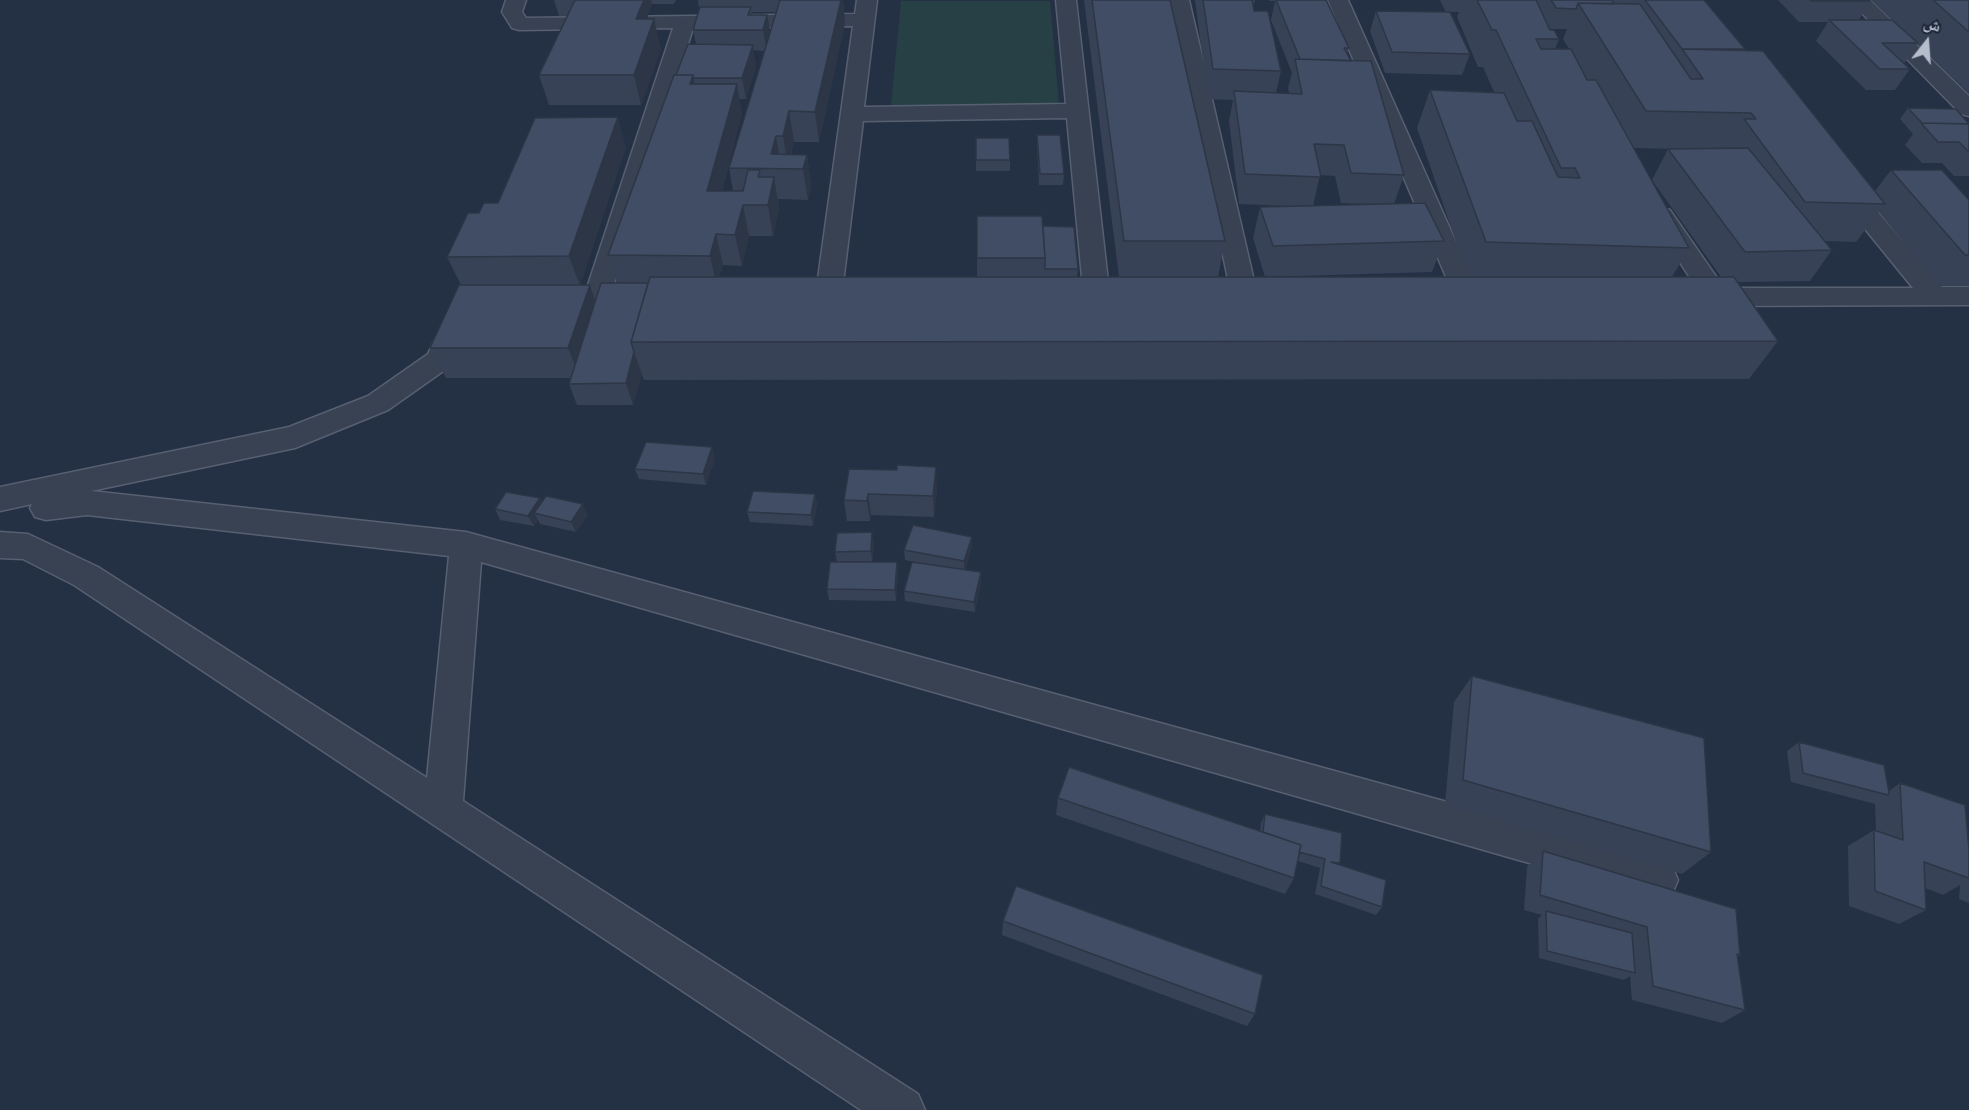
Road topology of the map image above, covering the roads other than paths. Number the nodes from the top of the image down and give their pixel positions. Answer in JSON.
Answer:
{"nodes":[{"id":1,"x":516,"y":0,"type":"edge"},
{"id":2,"x":1066,"y":0,"type":"edge"},
{"id":3,"x":1179,"y":0,"type":"edge"},
{"id":4,"x":1338,"y":0,"type":"edge"},
{"id":5,"x":1859,"y":0,"type":"edge"},
{"id":6,"x":865,"y":10,"type":"edge"},
{"id":7,"x":685,"y":22,"type":"junction"},
{"id":8,"x":1969,"y":109,"type":"edge"},
{"id":9,"x":1078,"y":111,"type":"junction"},
{"id":10,"x":852,"y":114,"type":"junction"},
{"id":11,"x":1829,"y":171,"type":"edge"},
{"id":12,"x":1649,"y":198,"type":"edge"},
{"id":13,"x":1935,"y":296,"type":"junction"},
{"id":14,"x":1969,"y":296,"type":"edge"},
{"id":15,"x":1681,"y":297,"type":"edge"},
{"id":16,"x":1716,"y":297,"type":"junction"},
{"id":17,"x":1246,"y":298,"type":"edge"},
{"id":18,"x":1468,"y":298,"type":"edge"},
{"id":19,"x":1097,"y":299,"type":"edge"},
{"id":20,"x":596,"y":300,"type":"edge"},
{"id":21,"x":828,"y":300,"type":"edge"},
{"id":22,"x":466,"y":301,"type":"edge"},
{"id":23,"x":18,"y":503,"type":"edge"},
{"id":24,"x":0,"y":545,"type":"edge"},
{"id":25,"x":466,"y":545,"type":"junction"},
{"id":26,"x":443,"y":809,"type":"junction"},
{"id":27,"x":1658,"y":880,"type":"dead end"},
{"id":28,"x":902,"y":1110,"type":"edge"}],
"edges":[{"from":1,"to":7,"type":"street"},
{"from":2,"to":9,"type":"street"},
{"from":3,"to":17,"type":"street"},
{"from":4,"to":18,"type":"street"},
{"from":5,"to":8,"type":"street"},
{"from":6,"to":7,"type":"street"},
{"from":6,"to":10,"type":"street"},
{"from":7,"to":20,"type":"street"},
{"from":9,"to":10,"type":"street"},
{"from":9,"to":19,"type":"street"},
{"from":10,"to":21,"type":"street"},
{"from":11,"to":13,"type":"street"},
{"from":12,"to":16,"type":"street"},
{"from":13,"to":14,"type":"street"},
{"from":13,"to":16,"type":"street"},
{"from":15,"to":16,"type":"street"},
{"from":22,"to":23,"type":"street"},
{"from":23,"to":25,"type":"street"},
{"from":24,"to":26,"type":"street"},
{"from":25,"to":26,"type":"street"},
{"from":25,"to":27,"type":"street"},
{"from":26,"to":28,"type":"street"}]}
